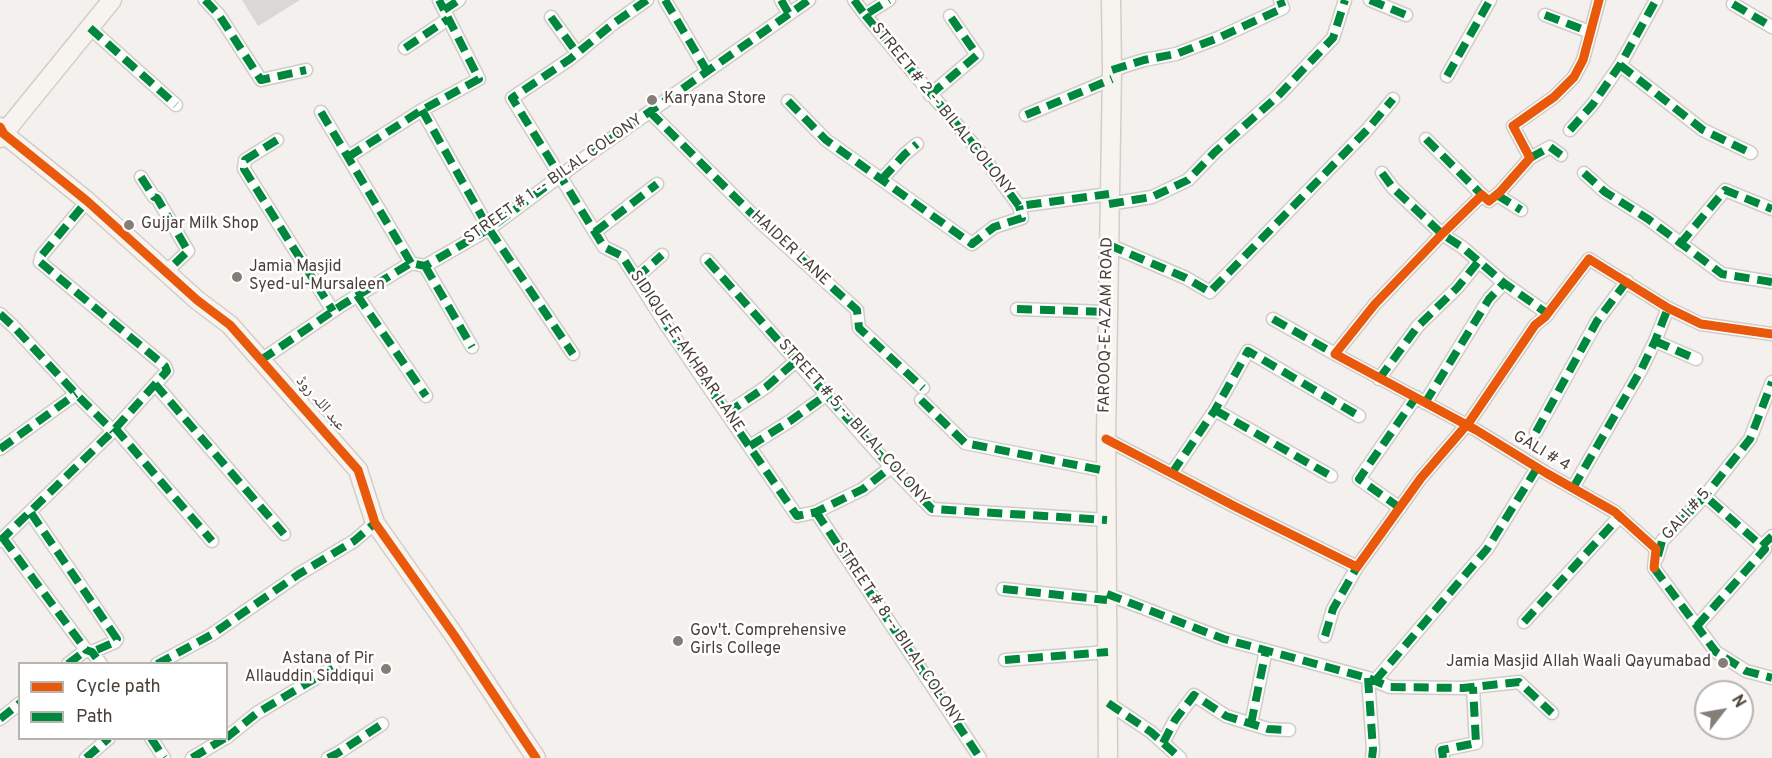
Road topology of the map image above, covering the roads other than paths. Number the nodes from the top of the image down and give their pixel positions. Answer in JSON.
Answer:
{"nodes":[{"id":1,"x":112,"y":0,"type":"edge"},
{"id":2,"x":206,"y":0,"type":"edge"},
{"id":3,"x":459,"y":0,"type":"edge"},
{"id":4,"x":647,"y":0,"type":"edge"},
{"id":5,"x":664,"y":0,"type":"edge"},
{"id":6,"x":781,"y":0,"type":"edge"},
{"id":7,"x":809,"y":0,"type":"edge"},
{"id":8,"x":854,"y":0,"type":"edge"},
{"id":9,"x":889,"y":0,"type":"edge"},
{"id":10,"x":1112,"y":0,"type":"edge"},
{"id":11,"x":1280,"y":0,"type":"edge"},
{"id":12,"x":1345,"y":0,"type":"edge"},
{"id":13,"x":1370,"y":0,"type":"edge"},
{"id":14,"x":1490,"y":0,"type":"edge"},
{"id":15,"x":1599,"y":0,"type":"edge"},
{"id":16,"x":1656,"y":0,"type":"edge"},
{"id":17,"x":1733,"y":4,"type":"dead end"},
{"id":18,"x":444,"y":10,"type":"edge"},
{"id":19,"x":789,"y":14,"type":"junction"},
{"id":20,"x":865,"y":15,"type":"junction"},
{"id":21,"x":1406,"y":15,"type":"dead end"},
{"id":22,"x":1545,"y":15,"type":"dead end"},
{"id":23,"x":950,"y":16,"type":"dead end"},
{"id":24,"x":551,"y":17,"type":"dead end"},
{"id":25,"x":1772,"y":27,"type":"edge"},
{"id":26,"x":90,"y":28,"type":"junction"},
{"id":27,"x":1590,"y":32,"type":"junction"},
{"id":28,"x":405,"y":48,"type":"dead end"},
{"id":29,"x":577,"y":53,"type":"junction"},
{"id":30,"x":1620,"y":65,"type":"junction"},
{"id":31,"x":306,"y":70,"type":"dead end"},
{"id":32,"x":707,"y":71,"type":"junction"},
{"id":33,"x":1112,"y":75,"type":"junction"},
{"id":34,"x":1448,"y":76,"type":"dead end"},
{"id":35,"x":930,"y":95,"type":"junction"},
{"id":36,"x":1393,"y":99,"type":"dead end"},
{"id":37,"x":788,"y":101,"type":"dead end"},
{"id":38,"x":176,"y":105,"type":"dead end"},
{"id":39,"x":422,"y":110,"type":"junction"},
{"id":40,"x":321,"y":112,"type":"dead end"},
{"id":41,"x":650,"y":112,"type":"junction"},
{"id":42,"x":1026,"y":115,"type":"dead end"},
{"id":43,"x":1570,"y":130,"type":"dead end"},
{"id":44,"x":1,"y":133,"type":"edge"},
{"id":45,"x":1426,"y":139,"type":"dead end"},
{"id":46,"x":277,"y":140,"type":"dead end"},
{"id":47,"x":917,"y":144,"type":"dead end"},
{"id":48,"x":1751,"y":153,"type":"dead end"},
{"id":49,"x":1561,"y":155,"type":"dead end"},
{"id":50,"x":348,"y":157,"type":"junction"},
{"id":51,"x":1530,"y":158,"type":"junction"},
{"id":52,"x":1382,"y":173,"type":"dead end"},
{"id":53,"x":1584,"y":173,"type":"dead end"},
{"id":54,"x":141,"y":177,"type":"dead end"},
{"id":55,"x":561,"y":177,"type":"junction"},
{"id":56,"x":882,"y":179,"type":"junction"},
{"id":57,"x":657,"y":184,"type":"dead end"},
{"id":58,"x":1482,"y":195,"type":"junction"},
{"id":59,"x":1497,"y":195,"type":"junction"},
{"id":60,"x":1109,"y":199,"type":"junction"},
{"id":61,"x":87,"y":201,"type":"junction"},
{"id":62,"x":1019,"y":206,"type":"junction"},
{"id":63,"x":1772,"y":209,"type":"edge"},
{"id":64,"x":1521,"y":210,"type":"dead end"},
{"id":65,"x":489,"y":230,"type":"junction"},
{"id":66,"x":595,"y":232,"type":"junction"},
{"id":67,"x":1442,"y":234,"type":"junction"},
{"id":68,"x":1109,"y":244,"type":"junction"},
{"id":69,"x":1680,"y":244,"type":"junction"},
{"id":70,"x":662,"y":255,"type":"dead end"},
{"id":71,"x":707,"y":260,"type":"dead end"},
{"id":72,"x":1478,"y":262,"type":"junction"},
{"id":73,"x":411,"y":263,"type":"junction"},
{"id":74,"x":425,"y":266,"type":"junction"},
{"id":75,"x":166,"y":272,"type":"junction"},
{"id":76,"x":636,"y":278,"type":"junction"},
{"id":77,"x":1627,"y":281,"type":"junction"},
{"id":78,"x":1772,"y":282,"type":"edge"},
{"id":79,"x":1504,"y":283,"type":"junction"},
{"id":80,"x":357,"y":296,"type":"junction"},
{"id":81,"x":1668,"y":308,"type":"junction"},
{"id":82,"x":1017,"y":309,"type":"dead end"},
{"id":83,"x":333,"y":311,"type":"junction"},
{"id":84,"x":1108,"y":312,"type":"junction"},
{"id":85,"x":1548,"y":314,"type":"junction"},
{"id":86,"x":1,"y":317,"type":"edge"},
{"id":87,"x":1273,"y":318,"type":"dead end"},
{"id":88,"x":1772,"y":334,"type":"edge"},
{"id":89,"x":1655,"y":341,"type":"junction"},
{"id":90,"x":472,"y":347,"type":"dead end"},
{"id":91,"x":573,"y":354,"type":"dead end"},
{"id":92,"x":1335,"y":354,"type":"junction"},
{"id":93,"x":1696,"y":359,"type":"dead end"},
{"id":94,"x":261,"y":360,"type":"junction"},
{"id":95,"x":796,"y":361,"type":"junction"},
{"id":96,"x":1383,"y":380,"type":"junction"},
{"id":97,"x":1772,"y":382,"type":"edge"},
{"id":98,"x":155,"y":384,"type":"junction"},
{"id":99,"x":76,"y":394,"type":"junction"},
{"id":100,"x":826,"y":395,"type":"junction"},
{"id":101,"x":426,"y":396,"type":"dead end"},
{"id":102,"x":1420,"y":400,"type":"junction"},
{"id":103,"x":1215,"y":410,"type":"junction"},
{"id":104,"x":727,"y":413,"type":"junction"},
{"id":105,"x":1359,"y":416,"type":"dead end"},
{"id":106,"x":1466,"y":424,"type":"junction"},
{"id":107,"x":114,"y":430,"type":"junction"},
{"id":108,"x":1536,"y":432,"type":"dead end"},
{"id":109,"x":1106,"y":439,"type":"junction"},
{"id":110,"x":750,"y":446,"type":"junction"},
{"id":111,"x":0,"y":448,"type":"edge"},
{"id":112,"x":891,"y":467,"type":"junction"},
{"id":113,"x":1537,"y":468,"type":"junction"},
{"id":114,"x":1106,"y":471,"type":"junction"},
{"id":115,"x":1172,"y":474,"type":"junction"},
{"id":116,"x":1331,"y":476,"type":"dead end"},
{"id":117,"x":1573,"y":488,"type":"junction"},
{"id":118,"x":1705,"y":496,"type":"junction"},
{"id":119,"x":1400,"y":508,"type":"junction"},
{"id":120,"x":816,"y":512,"type":"junction"},
{"id":121,"x":31,"y":513,"type":"junction"},
{"id":122,"x":1620,"y":516,"type":"junction"},
{"id":123,"x":1107,"y":520,"type":"junction"},
{"id":124,"x":375,"y":523,"type":"junction"},
{"id":125,"x":284,"y":534,"type":"dead end"},
{"id":126,"x":1772,"y":536,"type":"edge"},
{"id":127,"x":1,"y":540,"type":"edge"},
{"id":128,"x":213,"y":541,"type":"dead end"},
{"id":129,"x":1766,"y":550,"type":"edge"},
{"id":130,"x":1357,"y":567,"type":"junction"},
{"id":131,"x":1654,"y":568,"type":"junction"},
{"id":132,"x":1003,"y":589,"type":"dead end"},
{"id":133,"x":1107,"y":597,"type":"junction"},
{"id":134,"x":1524,"y":622,"type":"dead end"},
{"id":135,"x":1697,"y":626,"type":"junction"},
{"id":136,"x":1325,"y":636,"type":"dead end"},
{"id":137,"x":1266,"y":650,"type":"junction"},
{"id":138,"x":89,"y":651,"type":"junction"},
{"id":139,"x":1108,"y":652,"type":"junction"},
{"id":140,"x":1005,"y":660,"type":"dead end"},
{"id":141,"x":70,"y":662,"type":"edge"},
{"id":142,"x":100,"y":662,"type":"edge"},
{"id":143,"x":159,"y":662,"type":"edge"},
{"id":144,"x":333,"y":668,"type":"dead end"},
{"id":145,"x":1772,"y":678,"type":"edge"},
{"id":146,"x":1371,"y":680,"type":"junction"},
{"id":147,"x":1473,"y":687,"type":"junction"},
{"id":148,"x":1108,"y":703,"type":"junction"},
{"id":149,"x":18,"y":704,"type":"edge"},
{"id":150,"x":1552,"y":713,"type":"dead end"},
{"id":151,"x":0,"y":719,"type":"edge"},
{"id":152,"x":382,"y":724,"type":"dead end"},
{"id":153,"x":1251,"y":724,"type":"junction"},
{"id":154,"x":1289,"y":730,"type":"dead end"},
{"id":155,"x":228,"y":736,"type":"edge"},
{"id":156,"x":107,"y":740,"type":"edge"},
{"id":157,"x":152,"y":740,"type":"edge"},
{"id":158,"x":223,"y":740,"type":"edge"},
{"id":159,"x":1163,"y":743,"type":"junction"},
{"id":160,"x":336,"y":756,"type":"edge"},
{"id":161,"x":86,"y":758,"type":"edge"},
{"id":162,"x":164,"y":758,"type":"edge"},
{"id":163,"x":192,"y":758,"type":"edge"},
{"id":164,"x":536,"y":758,"type":"edge"},
{"id":165,"x":980,"y":758,"type":"edge"},
{"id":166,"x":1108,"y":758,"type":"edge"},
{"id":167,"x":1180,"y":758,"type":"edge"},
{"id":168,"x":1372,"y":758,"type":"edge"},
{"id":169,"x":1443,"y":758,"type":"edge"}],
"edges":[{"from":1,"to":26,"type":"street"},
{"from":2,"to":31,"type":"street"},
{"from":3,"to":18,"type":"street"},
{"from":4,"to":29,"type":"street"},
{"from":5,"to":32,"type":"street"},
{"from":6,"to":19,"type":"street"},
{"from":7,"to":19,"type":"street","name":"STREET # 1 -- BILAL COLONY"},
{"from":8,"to":20,"type":"street"},
{"from":9,"to":20,"type":"street"},
{"from":10,"to":33,"type":"street","name":"FAROOQ-E-AZAM ROAD"},
{"from":11,"to":33,"type":"street"},
{"from":12,"to":60,"type":"street","name":"STREET # 2 -- BILAL COLONY"},
{"from":13,"to":21,"type":"street"},
{"from":14,"to":34,"type":"street"},
{"from":15,"to":27,"type":"street"},
{"from":16,"to":30,"type":"street"},
{"from":17,"to":25,"type":"street"},
{"from":18,"to":28,"type":"street"},
{"from":18,"to":39,"type":"street"},
{"from":19,"to":32,"type":"street","name":"STREET # 1 -- BILAL COLONY"},
{"from":20,"to":35,"type":"street","name":"STREET # 2 -- BILAL COLONY"},
{"from":22,"to":27,"type":"street"},
{"from":23,"to":35,"type":"street"},
{"from":24,"to":29,"type":"street"},
{"from":26,"to":38,"type":"street"},
{"from":26,"to":44,"type":"street"},
{"from":27,"to":51,"type":"street"},
{"from":29,"to":55,"type":"street","name":"SIDIQUE-E-AKHBAR LANE"},
{"from":30,"to":43,"type":"street"},
{"from":30,"to":48,"type":"street"},
{"from":32,"to":41,"type":"street","name":"STREET # 1 -- BILAL COLONY"},
{"from":33,"to":42,"type":"street"},
{"from":33,"to":60,"type":"street","name":"FAROOQ-E-AZAM ROAD"},
{"from":35,"to":62,"type":"street","name":"STREET # 2 -- BILAL COLONY"},
{"from":36,"to":68,"type":"street"},
{"from":37,"to":56,"type":"street","name":"STREET # 2 -- BILAL COLONY"},
{"from":39,"to":50,"type":"street"},
{"from":39,"to":65,"type":"street"},
{"from":40,"to":50,"type":"street"},
{"from":41,"to":55,"type":"street","name":"STREET # 1 -- BILAL COLONY"},
{"from":41,"to":114,"type":"street","name":"HAIDER LANE"},
{"from":44,"to":61,"type":"street","name":"عبد اللہ روڈ"},
{"from":45,"to":58,"type":"street"},
{"from":46,"to":83,"type":"street"},
{"from":47,"to":56,"type":"street"},
{"from":49,"to":51,"type":"street"},
{"from":50,"to":73,"type":"street"},
{"from":51,"to":59,"type":"street"},
{"from":52,"to":67,"type":"street"},
{"from":53,"to":69,"type":"street"},
{"from":54,"to":75,"type":"street"},
{"from":55,"to":65,"type":"street","name":"STREET # 1 -- BILAL COLONY"},
{"from":55,"to":66,"type":"street","name":"SIDIQUE-E-AKHBAR LANE"},
{"from":56,"to":62,"type":"street","name":"STREET # 2 -- BILAL COLONY"},
{"from":57,"to":66,"type":"street"},
{"from":58,"to":59,"type":"street"},
{"from":58,"to":67,"type":"street"},
{"from":59,"to":64,"type":"street"},
{"from":60,"to":62,"type":"street","name":"STREET # 2 -- BILAL COLONY"},
{"from":60,"to":68,"type":"street","name":"FAROOQ-E-AZAM ROAD"},
{"from":61,"to":75,"type":"street","name":"عبد اللہ روڈ"},
{"from":61,"to":98,"type":"street"},
{"from":63,"to":69,"type":"street"},
{"from":65,"to":74,"type":"street","name":"STREET # 1 -- BILAL COLONY"},
{"from":65,"to":91,"type":"street"},
{"from":66,"to":76,"type":"street","name":"SIDIQUE-E-AKHBAR LANE"},
{"from":67,"to":72,"type":"street"},
{"from":67,"to":92,"type":"street"},
{"from":68,"to":84,"type":"street","name":"FAROOQ-E-AZAM ROAD"},
{"from":69,"to":78,"type":"street"},
{"from":70,"to":76,"type":"street"},
{"from":71,"to":95,"type":"street","name":"STREET # 5 -- BILAL COLONY"},
{"from":72,"to":79,"type":"street"},
{"from":72,"to":96,"type":"street"},
{"from":73,"to":74,"type":"street"},
{"from":73,"to":80,"type":"street"},
{"from":74,"to":90,"type":"street"},
{"from":75,"to":94,"type":"street","name":"عبد اللہ روڈ"},
{"from":76,"to":104,"type":"street","name":"SIDIQUE-E-AKHBAR LANE"},
{"from":77,"to":81,"type":"street"},
{"from":77,"to":85,"type":"street"},
{"from":77,"to":108,"type":"street"},
{"from":79,"to":85,"type":"street"},
{"from":79,"to":102,"type":"street"},
{"from":80,"to":83,"type":"street"},
{"from":80,"to":101,"type":"street"},
{"from":81,"to":88,"type":"street"},
{"from":81,"to":89,"type":"street"},
{"from":82,"to":84,"type":"street"},
{"from":83,"to":94,"type":"street"},
{"from":84,"to":109,"type":"street","name":"FAROOQ-E-AZAM ROAD"},
{"from":85,"to":106,"type":"street"},
{"from":86,"to":99,"type":"street"},
{"from":87,"to":92,"type":"street","name":"GALI # 4"},
{"from":89,"to":93,"type":"street"},
{"from":89,"to":117,"type":"street"},
{"from":92,"to":96,"type":"street","name":"GALI # 4"},
{"from":94,"to":124,"type":"street","name":"عبد اللہ روڈ"},
{"from":95,"to":100,"type":"street","name":"STREET # 5 -- BILAL COLONY"},
{"from":95,"to":104,"type":"street"},
{"from":96,"to":102,"type":"street","name":"GALI # 4"},
{"from":97,"to":118,"type":"street","name":"GALI # 5"},
{"from":98,"to":107,"type":"street"},
{"from":98,"to":125,"type":"street"},
{"from":99,"to":107,"type":"street"},
{"from":99,"to":111,"type":"street"},
{"from":100,"to":110,"type":"street"},
{"from":100,"to":112,"type":"street","name":"STREET # 5 -- BILAL COLONY"},
{"from":102,"to":106,"type":"street","name":"GALI # 4"},
{"from":102,"to":119,"type":"street"},
{"from":103,"to":105,"type":"street"},
{"from":103,"to":115,"type":"street"},
{"from":103,"to":116,"type":"street"},
{"from":104,"to":110,"type":"street","name":"SIDIQUE-E-AKHBAR LANE"},
{"from":106,"to":113,"type":"street","name":"GALI # 4"},
{"from":106,"to":119,"type":"street"},
{"from":107,"to":121,"type":"street"},
{"from":107,"to":128,"type":"street"},
{"from":109,"to":114,"type":"street","name":"FAROOQ-E-AZAM ROAD"},
{"from":109,"to":115,"type":"street"},
{"from":110,"to":120,"type":"street","name":"SIDIQUE-E-AKHBAR LANE"},
{"from":112,"to":120,"type":"street"},
{"from":112,"to":123,"type":"street","name":"STREET # 5 -- BILAL COLONY"},
{"from":113,"to":117,"type":"street","name":"GALI # 4"},
{"from":113,"to":146,"type":"street"},
{"from":114,"to":123,"type":"street","name":"FAROOQ-E-AZAM ROAD"},
{"from":115,"to":130,"type":"street"},
{"from":117,"to":122,"type":"street","name":"GALI # 4"},
{"from":118,"to":129,"type":"street"},
{"from":118,"to":131,"type":"street","name":"GALI # 5"},
{"from":119,"to":130,"type":"street"},
{"from":120,"to":165,"type":"street","name":"STREET # 8 -- BILAL COLONY"},
{"from":121,"to":127,"type":"street"},
{"from":121,"to":138,"type":"street"},
{"from":122,"to":131,"type":"street","name":"GALI # 4"},
{"from":122,"to":134,"type":"street"},
{"from":123,"to":133,"type":"street","name":"FAROOQ-E-AZAM ROAD"},
{"from":124,"to":143,"type":"street"},
{"from":124,"to":164,"type":"street","name":"عبد اللہ روڈ"},
{"from":126,"to":129,"type":"street"},
{"from":127,"to":138,"type":"street"},
{"from":129,"to":135,"type":"street"},
{"from":130,"to":136,"type":"street"},
{"from":131,"to":135,"type":"street"},
{"from":132,"to":133,"type":"street"},
{"from":133,"to":137,"type":"street"},
{"from":133,"to":139,"type":"street","name":"FAROOQ-E-AZAM ROAD"},
{"from":135,"to":145,"type":"street"},
{"from":137,"to":146,"type":"street"},
{"from":137,"to":153,"type":"street"},
{"from":138,"to":141,"type":"street"},
{"from":138,"to":142,"type":"street"},
{"from":139,"to":140,"type":"street"},
{"from":139,"to":148,"type":"street","name":"FAROOQ-E-AZAM ROAD"},
{"from":144,"to":155,"type":"street"},
{"from":146,"to":147,"type":"street"},
{"from":146,"to":168,"type":"street"},
{"from":147,"to":150,"type":"street"},
{"from":147,"to":169,"type":"street"},
{"from":148,"to":159,"type":"street"},
{"from":148,"to":166,"type":"street","name":"FAROOQ-E-AZAM ROAD"},
{"from":149,"to":151,"type":"street"},
{"from":152,"to":160,"type":"street"},
{"from":153,"to":154,"type":"street"},
{"from":153,"to":159,"type":"street"},
{"from":156,"to":161,"type":"street"},
{"from":157,"to":162,"type":"street"},
{"from":158,"to":163,"type":"street"},
{"from":159,"to":167,"type":"street"}]}
